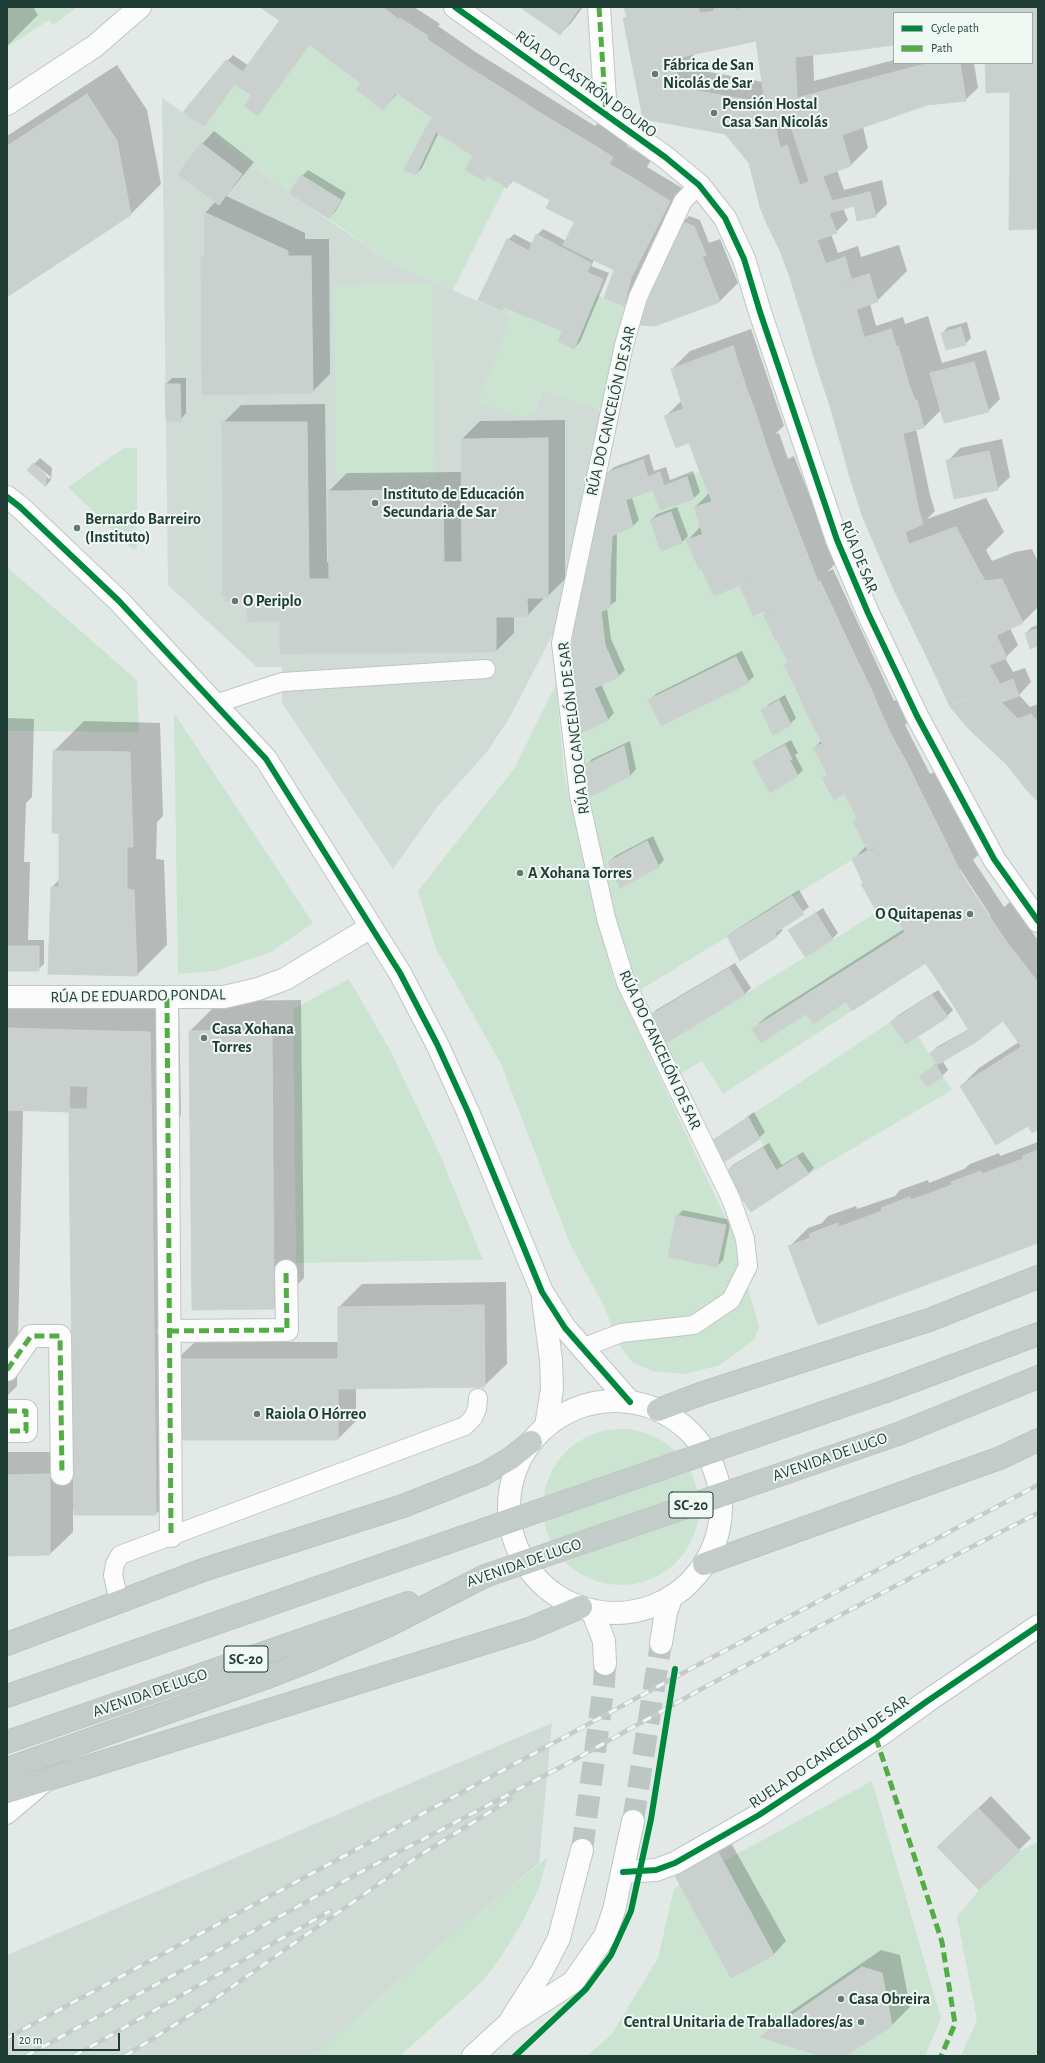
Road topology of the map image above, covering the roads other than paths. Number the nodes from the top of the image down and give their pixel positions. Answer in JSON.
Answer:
{"nodes":[{"id":1,"x":140,"y":7,"type":"edge"},
{"id":2,"x":455,"y":7,"type":"edge"},
{"id":3,"x":599,"y":7,"type":"edge"},
{"id":4,"x":7,"y":104,"type":"edge"},
{"id":5,"x":606,"y":115,"type":"junction"},
{"id":6,"x":699,"y":184,"type":"junction"},
{"id":7,"x":7,"y":497,"type":"edge"},
{"id":8,"x":486,"y":669,"type":"dead end"},
{"id":9,"x":215,"y":704,"type":"junction"},
{"id":10,"x":1038,"y":921,"type":"edge"},
{"id":11,"x":371,"y":928,"type":"junction"},
{"id":12,"x":7,"y":997,"type":"edge"},
{"id":13,"x":167,"y":998,"type":"junction"},
{"id":14,"x":286,"y":1271,"type":"dead end"},
{"id":15,"x":1038,"y":1277,"type":"edge"},
{"id":16,"x":542,"y":1292,"type":"junction"},
{"id":17,"x":169,"y":1331,"type":"junction"},
{"id":18,"x":1038,"y":1334,"type":"edge"},
{"id":19,"x":582,"y":1348,"type":"junction"},
{"id":20,"x":7,"y":1370,"type":"edge"},
{"id":21,"x":1038,"y":1377,"type":"edge"},
{"id":22,"x":478,"y":1398,"type":"dead end"},
{"id":23,"x":630,"y":1402,"type":"junction"},
{"id":24,"x":658,"y":1410,"type":"junction"},
{"id":25,"x":7,"y":1411,"type":"edge"},
{"id":26,"x":546,"y":1426,"type":"junction"},
{"id":27,"x":7,"y":1431,"type":"edge"},
{"id":28,"x":1038,"y":1440,"type":"edge"},
{"id":29,"x":531,"y":1442,"type":"junction"},
{"id":30,"x":62,"y":1474,"type":"dead end"},
{"id":31,"x":171,"y":1536,"type":"junction"},
{"id":32,"x":704,"y":1564,"type":"junction"},
{"id":33,"x":485,"y":1576,"type":"junction"},
{"id":34,"x":672,"y":1596,"type":"junction"},
{"id":35,"x":119,"y":1602,"type":"junction"},
{"id":36,"x":586,"y":1609,"type":"junction"},
{"id":37,"x":1038,"y":1626,"type":"edge"},
{"id":38,"x":661,"y":1643,"type":"tunnel mouth"},
{"id":39,"x":7,"y":1644,"type":"edge"},
{"id":40,"x":605,"y":1664,"type":"tunnel mouth"},
{"id":41,"x":7,"y":1696,"type":"edge"},
{"id":42,"x":7,"y":1742,"type":"edge"},
{"id":43,"x":7,"y":1769,"type":"edge"},
{"id":44,"x":49,"y":1779,"type":"junction"},
{"id":45,"x":7,"y":1792,"type":"edge"},
{"id":46,"x":7,"y":1815,"type":"edge"},
{"id":47,"x":633,"y":1821,"type":"tunnel mouth"},
{"id":48,"x":582,"y":1850,"type":"tunnel mouth"},
{"id":49,"x":623,"y":1872,"type":"junction"},
{"id":50,"x":508,"y":2024,"type":"junction"},
{"id":51,"x":474,"y":2056,"type":"edge"}],
"edges":[{"from":1,"to":4,"type":"street"},
{"from":2,"to":5,"type":"street","name":"RÚA DO CASTRÓN D'OURO"},
{"from":3,"to":5,"type":"street"},
{"from":5,"to":6,"type":"street","name":"RÚA DO CASTRÓN D'OURO"},
{"from":6,"to":10,"type":"street","name":"RÚA DE SAR"},
{"from":6,"to":19,"type":"lane","name":"RÚA DO CANCELÓN DE SAR"},
{"from":7,"to":9,"type":"street"},
{"from":8,"to":9,"type":"lane"},
{"from":9,"to":11,"type":"street"},
{"from":11,"to":13,"type":"street","name":"RÚA DE EDUARDO PONDAL"},
{"from":11,"to":16,"type":"street"},
{"from":12,"to":13,"type":"street","name":"RÚA DE EDUARDO PONDAL"},
{"from":13,"to":17,"type":"street"},
{"from":14,"to":17,"type":"street"},
{"from":15,"to":24,"type":"highway"},
{"from":16,"to":19,"type":"street"},
{"from":16,"to":26,"type":"street"},
{"from":17,"to":31,"type":"street"},
{"from":18,"to":41,"type":"highway","number":"SC-20","bridge":true},
{"from":19,"to":23,"type":"street"},
{"from":20,"to":30,"type":"street"},
{"from":21,"to":33,"type":"highway","name":"AVENIDA DE LUGO","number":"SC-20","bridge":true},
{"from":22,"to":31,"type":"lane"},
{"from":23,"to":24,"type":"street"},
{"from":23,"to":26,"type":"street"},
{"from":24,"to":32,"type":"street"},
{"from":25,"to":27,"type":"street"},
{"from":26,"to":29,"type":"street"},
{"from":28,"to":32,"type":"highway"},
{"from":29,"to":35,"type":"highway"},
{"from":29,"to":36,"type":"street"},
{"from":31,"to":35,"type":"lane"},
{"from":32,"to":34,"type":"street"},
{"from":33,"to":42,"type":"highway","name":"AVENIDA DE LUGO","number":"SC-20"},
{"from":33,"to":43,"type":"highway"},
{"from":34,"to":36,"type":"street"},
{"from":34,"to":38,"type":"street"},
{"from":35,"to":39,"type":"highway"},
{"from":36,"to":40,"type":"street"},
{"from":36,"to":44,"type":"highway"},
{"from":37,"to":49,"type":"street","name":"RUELA DO CANCELÓN DE SAR"},
{"from":44,"to":45,"type":"highway"},
{"from":44,"to":46,"type":"lane"},
{"from":47,"to":49,"type":"street"},
{"from":48,"to":50,"type":"street"},
{"from":49,"to":50,"type":"street"},
{"from":50,"to":51,"type":"street"}]}
